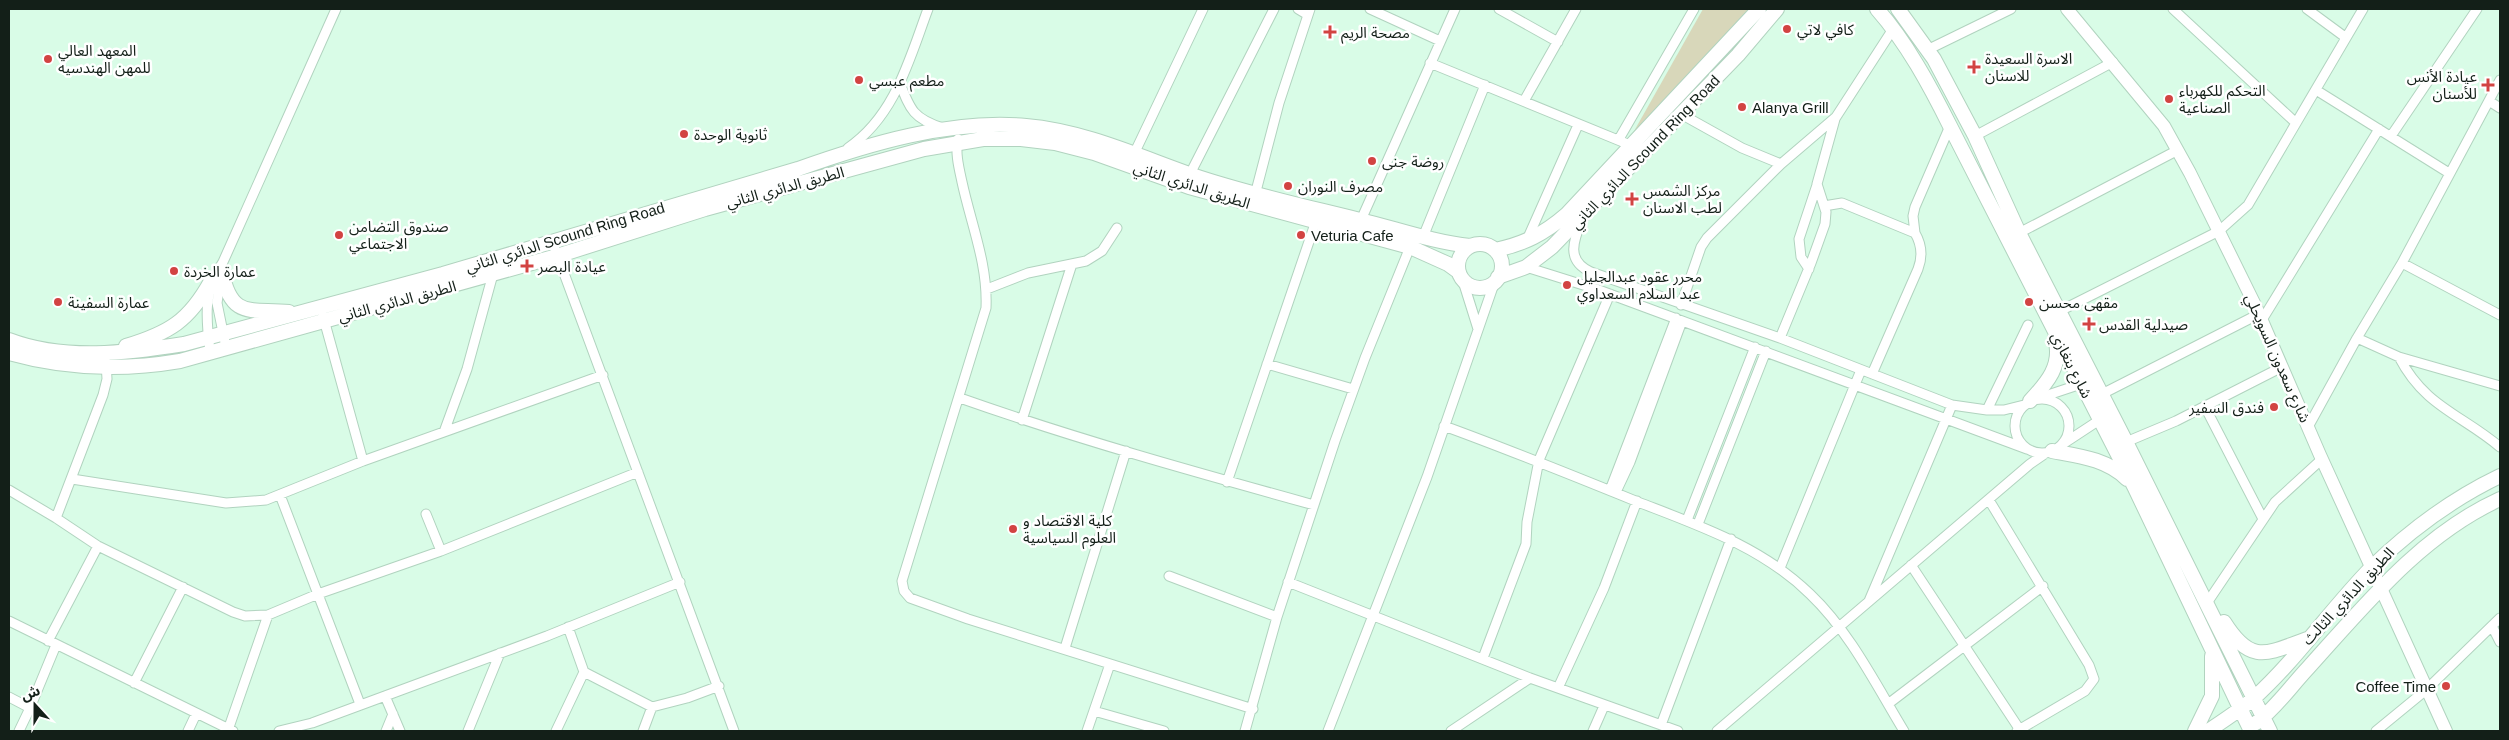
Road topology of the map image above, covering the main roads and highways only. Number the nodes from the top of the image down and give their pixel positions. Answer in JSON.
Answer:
{"nodes":[{"id":1,"x":1759,"y":9,"type":"edge"},
{"id":2,"x":1877,"y":9,"type":"edge"},
{"id":3,"x":1898,"y":9,"type":"edge"},
{"id":4,"x":2067,"y":9,"type":"edge"},
{"id":5,"x":1776,"y":11,"type":"edge"},
{"id":6,"x":907,"y":137,"type":"joint"},
{"id":7,"x":798,"y":169,"type":"junction"},
{"id":8,"x":802,"y":183,"type":"junction"},
{"id":9,"x":1470,"y":246,"type":"junction"},
{"id":10,"x":1495,"y":250,"type":"junction"},
{"id":11,"x":1460,"y":275,"type":"junction"},
{"id":12,"x":1497,"y":279,"type":"junction"},
{"id":13,"x":295,"y":313,"type":"junction"},
{"id":14,"x":2054,"y":316,"type":"junction"},
{"id":15,"x":9,"y":340,"type":"edge"},
{"id":16,"x":108,"y":352,"type":"junction"},
{"id":17,"x":9,"y":353,"type":"edge"},
{"id":18,"x":2088,"y":381,"type":"junction"},
{"id":19,"x":2031,"y":402,"type":"road end"},
{"id":20,"x":2104,"y":416,"type":"junction"},
{"id":21,"x":2054,"y":449,"type":"road end"},
{"id":22,"x":2500,"y":476,"type":"edge"},
{"id":23,"x":2134,"y":486,"type":"junction"},
{"id":24,"x":2500,"y":499,"type":"edge"},
{"id":25,"x":2372,"y":568,"type":"junction"},
{"id":26,"x":2381,"y":586,"type":"junction"},
{"id":27,"x":2200,"y":588,"type":"junction"},
{"id":28,"x":2307,"y":639,"type":"junction"},
{"id":29,"x":2210,"y":643,"type":"junction"},
{"id":30,"x":2253,"y":698,"type":"junction"},
{"id":31,"x":2240,"y":708,"type":"junction"},
{"id":32,"x":2263,"y":718,"type":"junction"},
{"id":33,"x":2248,"y":730,"type":"edge"},
{"id":34,"x":2195,"y":731,"type":"edge"},
{"id":35,"x":2208,"y":731,"type":"edge"},
{"id":36,"x":2270,"y":731,"type":"edge"},
{"id":37,"x":2446,"y":731,"type":"edge"}],
"edges":[{"from":1,"to":10,"type":"main road","name":"الدائري الثاني Scound Ring Road"},
{"from":2,"to":14,"type":"main road","name":"شارع بنغازي"},
{"from":3,"to":14,"type":"main road","name":"شارع بنغازي"},
{"from":4,"to":25,"type":"main road","name":"شارع سعدون السويحلي"},
{"from":5,"to":12,"type":"main road","name":"الدائري الثاني Scound Ring Road"},
{"from":6,"to":7,"type":"main road","name":"الدائري الثاني Scound Ring Road"},
{"from":6,"to":9,"type":"main road","name":"الطريق الدائري الثاني"},
{"from":7,"to":8,"type":"main road"},
{"from":7,"to":13,"type":"main road","name":"الدائري الثاني Scound Ring Road"},
{"from":8,"to":11,"type":"main road","name":"الطريق الدائري الثاني"},
{"from":8,"to":17,"type":"main road","name":"الطريق الدائري الثاني"},
{"from":9,"to":10,"type":"main road"},
{"from":9,"to":11,"type":"main road"},
{"from":10,"to":12,"type":"main road"},
{"from":11,"to":12,"type":"main road"},
{"from":13,"to":16,"type":"main road","name":"الدائري الثاني Scound Ring Road"},
{"from":13,"to":16,"type":"main road"},
{"from":14,"to":18,"type":"main road","name":"شارع بنغازي"},
{"from":14,"to":19,"type":"main road"},
{"from":15,"to":16,"type":"main road","name":"الدائري الثاني Scound Ring Road"},
{"from":18,"to":20,"type":"main road","name":"شارع بنغازي"},
{"from":18,"to":20,"type":"main road","name":"شارع بنغازي"},
{"from":20,"to":23,"type":"main road","name":"شارع بنغازي"},
{"from":20,"to":27,"type":"main road","name":"شارع بنغازي"},
{"from":21,"to":23,"type":"main road"},
{"from":22,"to":25,"type":"main road","name":"الطريق الدائري الثالث"},
{"from":23,"to":29,"type":"main road","name":"شارع بنغازي"},
{"from":24,"to":26,"type":"main road","name":"الطريق الدائري الثالث"},
{"from":25,"to":26,"type":"main road","name":"شارع سعدون السويحلي"},
{"from":25,"to":28,"type":"main road","name":"الطريق الدائري الثالث"},
{"from":26,"to":32,"type":"main road","name":"الطريق الدائري الثالث"},
{"from":26,"to":37,"type":"main road","name":"شارع سعدون السويحلي"},
{"from":27,"to":28,"type":"main road"},
{"from":27,"to":30,"type":"main road","name":"شارع بنغازي"},
{"from":28,"to":30,"type":"main road","name":"الطريق الدائري الثالث"},
{"from":29,"to":31,"type":"main road","name":"شارع بنغازي"},
{"from":29,"to":34,"type":"main road"},
{"from":30,"to":31,"type":"main road","name":"الطريق الدائري الثالث"},
{"from":30,"to":32,"type":"main road","name":"شارع بنغازي"},
{"from":31,"to":33,"type":"main road","name":"شارع بنغازي"},
{"from":31,"to":35,"type":"main road","name":"الطريق الدائري الثالث"},
{"from":32,"to":33,"type":"main road","name":"الطريق الدائري الثالث"},
{"from":32,"to":36,"type":"main road","name":"شارع بنغازي"}]}
